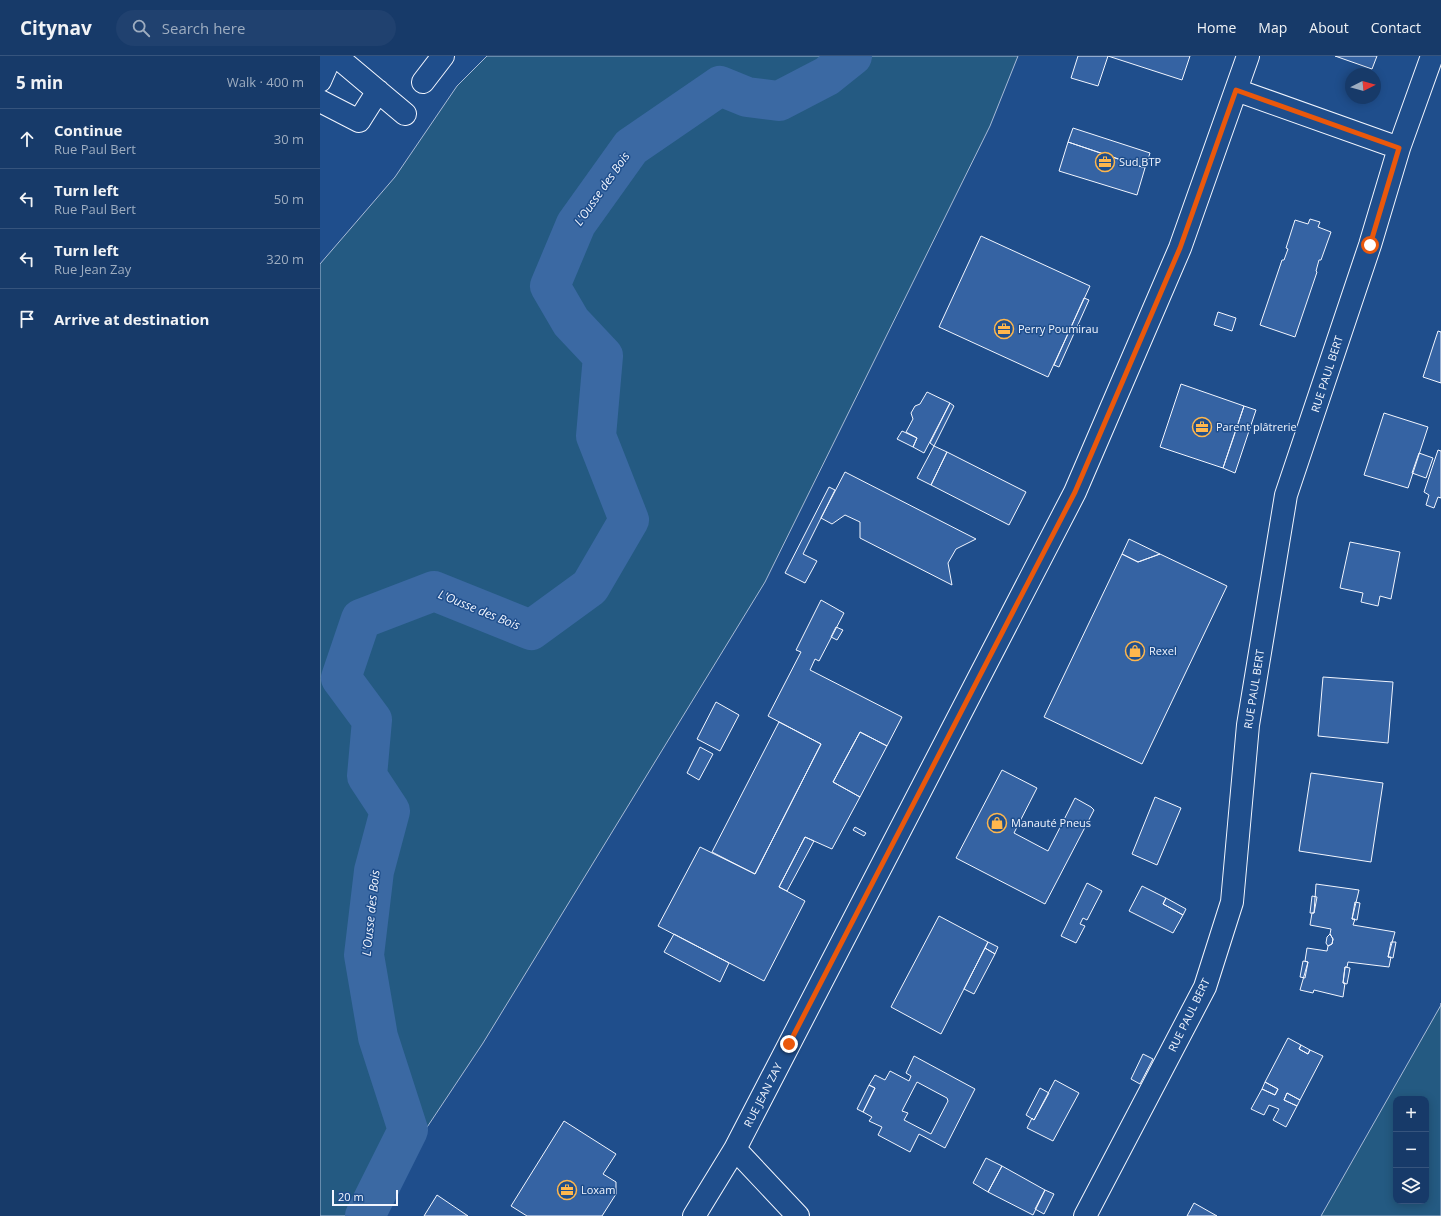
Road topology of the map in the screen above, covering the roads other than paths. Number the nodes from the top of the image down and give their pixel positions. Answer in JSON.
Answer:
{"nodes":[{"id":1,"x":331,"y":56,"type":"edge"},
{"id":2,"x":336,"y":56,"type":"edge"},
{"id":3,"x":443,"y":56,"type":"edge"},
{"id":4,"x":1248,"y":56,"type":"edge"},
{"id":5,"x":1432,"y":56,"type":"edge"},
{"id":6,"x":320,"y":81,"type":"edge"},
{"id":7,"x":423,"y":82,"type":"dead end"},
{"id":8,"x":1236,"y":90,"type":"junction"},
{"id":9,"x":378,"y":91,"type":"junction"},
{"id":10,"x":320,"y":101,"type":"edge"},
{"id":11,"x":406,"y":114,"type":"dead end"},
{"id":12,"x":1399,"y":148,"type":"junction"},
{"id":13,"x":734,"y":1149,"type":"junction"},
{"id":14,"x":694,"y":1216,"type":"edge"},
{"id":15,"x":798,"y":1216,"type":"edge"},
{"id":16,"x":1085,"y":1216,"type":"edge"}],
"edges":[{"from":1,"to":6,"type":"street"},
{"from":2,"to":9,"type":"street"},
{"from":3,"to":7,"type":"street"},
{"from":4,"to":8,"type":"street","name":"RUE JEAN ZAY"},
{"from":5,"to":12,"type":"street","name":"RUE PAUL BERT"},
{"from":8,"to":12,"type":"street"},
{"from":8,"to":13,"type":"street","name":"RUE JEAN ZAY"},
{"from":9,"to":10,"type":"street"},
{"from":9,"to":11,"type":"street"},
{"from":12,"to":16,"type":"street","name":"RUE PAUL BERT"},
{"from":13,"to":14,"type":"street","name":"RUE JEAN ZAY"},
{"from":13,"to":15,"type":"street"}]}
